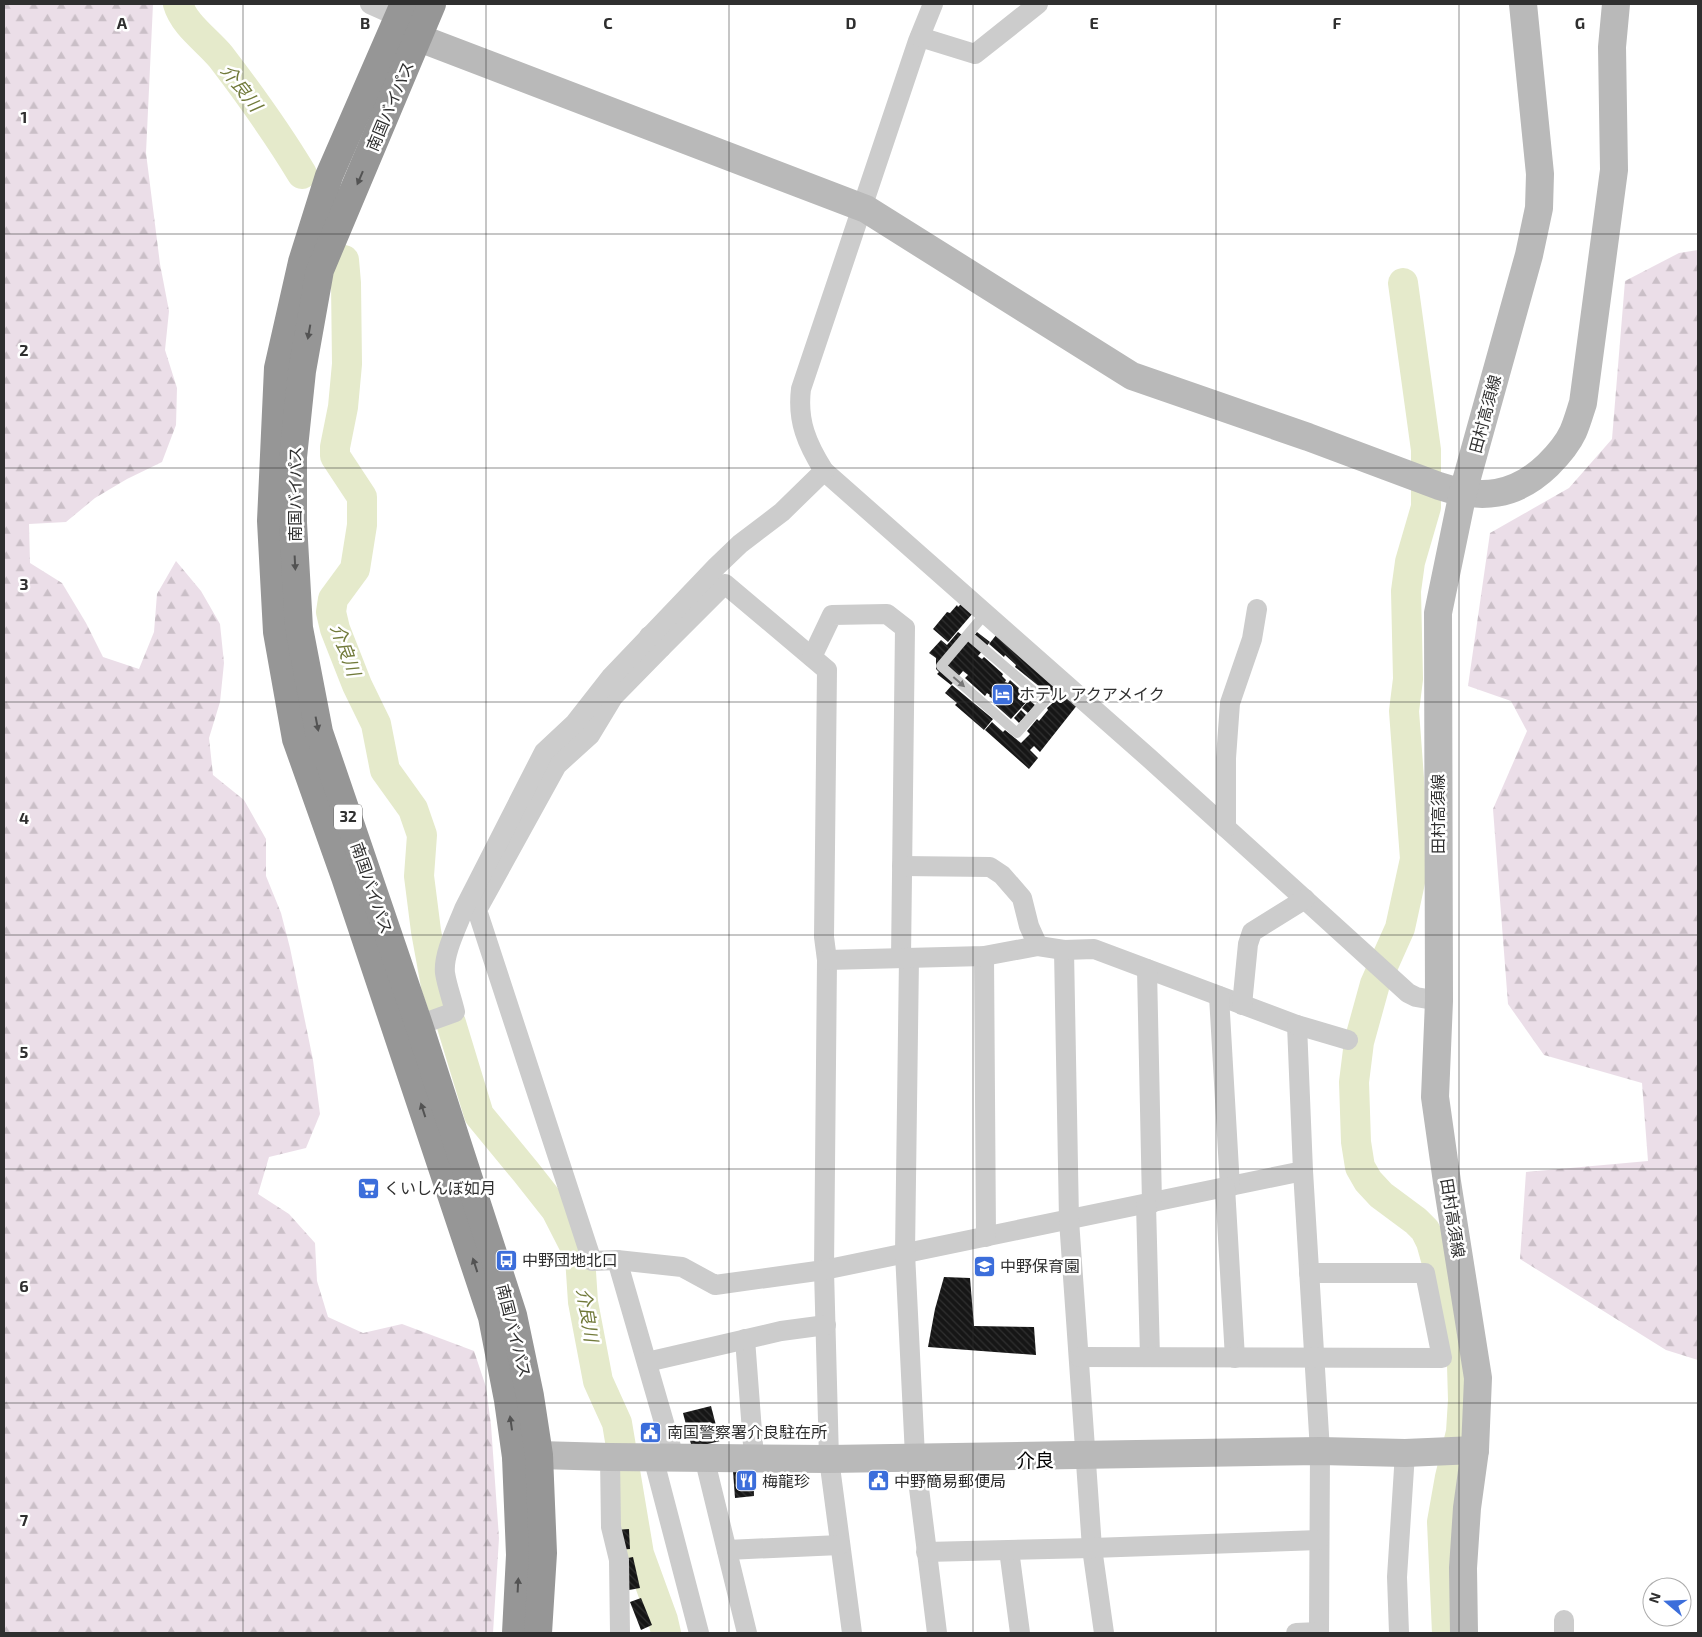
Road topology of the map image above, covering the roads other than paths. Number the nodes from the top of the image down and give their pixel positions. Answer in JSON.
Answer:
{"nodes":[{"id":1,"x":370,"y":4,"type":"edge"},
{"id":2,"x":432,"y":4,"type":"edge"},
{"id":3,"x":933,"y":4,"type":"edge"},
{"id":4,"x":1038,"y":4,"type":"edge"},
{"id":5,"x":1523,"y":4,"type":"edge"},
{"id":6,"x":1616,"y":4,"type":"edge"},
{"id":7,"x":401,"y":10,"type":"edge"},
{"id":8,"x":920,"y":37,"type":"junction"},
{"id":9,"x":419,"y":38,"type":"junction"},
{"id":10,"x":862,"y":208,"type":"junction"},
{"id":11,"x":824,"y":471,"type":"junction"},
{"id":12,"x":1451,"y":489,"type":"junction"},
{"id":13,"x":1256,"y":609,"type":"dead end"},
{"id":14,"x":985,"y":614,"type":"junction"},
{"id":15,"x":968,"y":634,"type":"junction"},
{"id":16,"x":655,"y":642,"type":"junction"},
{"id":17,"x":812,"y":657,"type":"junction"},
{"id":18,"x":1226,"y":828,"type":"junction"},
{"id":19,"x":902,"y":866,"type":"junction"},
{"id":20,"x":1305,"y":899,"type":"junction"},
{"id":21,"x":1038,"y":946,"type":"junction"},
{"id":22,"x":1064,"y":950,"type":"junction"},
{"id":23,"x":984,"y":956,"type":"junction"},
{"id":24,"x":905,"y":958,"type":"junction"},
{"id":25,"x":827,"y":960,"type":"junction"},
{"id":26,"x":1146,"y":969,"type":"junction"},
{"id":27,"x":1219,"y":996,"type":"junction"},
{"id":28,"x":1438,"y":1001,"type":"junction"},
{"id":29,"x":1242,"y":1004,"type":"junction"},
{"id":30,"x":419,"y":1025,"type":"junction"},
{"id":31,"x":1297,"y":1025,"type":"junction"},
{"id":32,"x":1348,"y":1040,"type":"dead end"},
{"id":33,"x":1303,"y":1171,"type":"junction"},
{"id":34,"x":1227,"y":1187,"type":"junction"},
{"id":35,"x":1149,"y":1203,"type":"junction"},
{"id":36,"x":1069,"y":1220,"type":"junction"},
{"id":37,"x":986,"y":1237,"type":"junction"},
{"id":38,"x":905,"y":1253,"type":"junction"},
{"id":39,"x":617,"y":1260,"type":"junction"},
{"id":40,"x":824,"y":1270,"type":"junction"},
{"id":41,"x":1309,"y":1273,"type":"junction"},
{"id":42,"x":826,"y":1325,"type":"junction"},
{"id":43,"x":745,"y":1339,"type":"junction"},
{"id":44,"x":1079,"y":1357,"type":"junction"},
{"id":45,"x":1150,"y":1357,"type":"junction"},
{"id":46,"x":1235,"y":1358,"type":"junction"},
{"id":47,"x":1314,"y":1358,"type":"junction"},
{"id":48,"x":646,"y":1362,"type":"junction"},
{"id":49,"x":1320,"y":1451,"type":"junction"},
{"id":50,"x":1464,"y":1451,"type":"junction"},
{"id":51,"x":1406,"y":1453,"type":"junction"},
{"id":52,"x":1085,"y":1455,"type":"junction"},
{"id":53,"x":528,"y":1456,"type":"junction"},
{"id":54,"x":914,"y":1456,"type":"junction"},
{"id":55,"x":638,"y":1457,"type":"junction"},
{"id":56,"x":704,"y":1457,"type":"junction"},
{"id":57,"x":754,"y":1458,"type":"junction"},
{"id":58,"x":829,"y":1458,"type":"junction"},
{"id":59,"x":1319,"y":1540,"type":"junction"},
{"id":60,"x":840,"y":1545,"type":"junction"},
{"id":61,"x":1092,"y":1548,"type":"junction"},
{"id":62,"x":726,"y":1550,"type":"junction"},
{"id":63,"x":1009,"y":1550,"type":"junction"},
{"id":64,"x":926,"y":1552,"type":"junction"},
{"id":65,"x":516,"y":1633,"type":"edge"},
{"id":66,"x":538,"y":1633,"type":"edge"},
{"id":67,"x":620,"y":1633,"type":"edge"},
{"id":68,"x":699,"y":1633,"type":"edge"},
{"id":69,"x":747,"y":1633,"type":"edge"},
{"id":70,"x":852,"y":1633,"type":"edge"},
{"id":71,"x":937,"y":1633,"type":"edge"},
{"id":72,"x":1020,"y":1633,"type":"edge"},
{"id":73,"x":1104,"y":1633,"type":"edge"},
{"id":74,"x":1296,"y":1633,"type":"edge"},
{"id":75,"x":1319,"y":1633,"type":"edge"},
{"id":76,"x":1399,"y":1633,"type":"edge"},
{"id":77,"x":1464,"y":1633,"type":"edge"}],
"edges":[{"from":1,"to":7,"type":"street"},
{"from":2,"to":9,"type":"highway","name":"南国バイパス","number":"32"},
{"from":3,"to":8,"type":"street"},
{"from":4,"to":8,"type":"street"},
{"from":5,"to":12,"type":"street","name":"田村高須線"},
{"from":6,"to":12,"type":"street"},
{"from":7,"to":9,"type":"street"},
{"from":53,"to":7,"type":"highway","name":"南国バイパス","number":"32","one_way":true},
{"from":8,"to":10,"type":"street"},
{"from":9,"to":10,"type":"street"},
{"from":9,"to":30,"type":"highway","name":"南国バイパス","number":"32","one_way":true},
{"from":10,"to":11,"type":"street"},
{"from":10,"to":12,"type":"street"},
{"from":11,"to":14,"type":"street"},
{"from":11,"to":16,"type":"street"},
{"from":12,"to":28,"type":"street","name":"田村高須線"},
{"from":13,"to":18,"type":"street"},
{"from":14,"to":15,"type":"lane"},
{"from":14,"to":18,"type":"street"},
{"from":15,"to":15,"type":"lane","one_way":true},
{"from":16,"to":17,"type":"street"},
{"from":16,"to":30,"type":"street"},
{"from":16,"to":39,"type":"street"},
{"from":17,"to":19,"type":"street"},
{"from":17,"to":25,"type":"street"},
{"from":18,"to":20,"type":"street"},
{"from":19,"to":21,"type":"street"},
{"from":19,"to":24,"type":"street"},
{"from":20,"to":28,"type":"street"},
{"from":20,"to":29,"type":"street"},
{"from":21,"to":22,"type":"street"},
{"from":21,"to":23,"type":"street"},
{"from":22,"to":26,"type":"street"},
{"from":22,"to":36,"type":"street"},
{"from":23,"to":24,"type":"street"},
{"from":23,"to":37,"type":"street"},
{"from":24,"to":25,"type":"street"},
{"from":24,"to":38,"type":"street"},
{"from":25,"to":40,"type":"street"},
{"from":26,"to":27,"type":"street"},
{"from":26,"to":35,"type":"street"},
{"from":27,"to":29,"type":"street"},
{"from":27,"to":34,"type":"street"},
{"from":28,"to":50,"type":"street","name":"田村高須線"},
{"from":29,"to":31,"type":"street"},
{"from":30,"to":53,"type":"highway","name":"南国バイパス","number":"32"},
{"from":31,"to":32,"type":"street"},
{"from":31,"to":33,"type":"street"},
{"from":33,"to":34,"type":"street"},
{"from":33,"to":41,"type":"street"},
{"from":34,"to":35,"type":"street"},
{"from":34,"to":46,"type":"street"},
{"from":35,"to":36,"type":"street"},
{"from":35,"to":45,"type":"street"},
{"from":36,"to":37,"type":"street"},
{"from":36,"to":44,"type":"street"},
{"from":37,"to":38,"type":"street"},
{"from":38,"to":40,"type":"street"},
{"from":38,"to":54,"type":"street"},
{"from":39,"to":40,"type":"street"},
{"from":39,"to":48,"type":"street"},
{"from":40,"to":42,"type":"street"},
{"from":41,"to":47,"type":"street"},
{"from":41,"to":47,"type":"street"},
{"from":42,"to":43,"type":"street"},
{"from":42,"to":58,"type":"street"},
{"from":43,"to":48,"type":"street"},
{"from":43,"to":57,"type":"street"},
{"from":44,"to":45,"type":"street"},
{"from":44,"to":52,"type":"street"},
{"from":45,"to":46,"type":"street"},
{"from":46,"to":47,"type":"street"},
{"from":47,"to":49,"type":"street"},
{"from":48,"to":55,"type":"street"},
{"from":49,"to":51,"type":"street"},
{"from":49,"to":52,"type":"street"},
{"from":49,"to":59,"type":"street"},
{"from":50,"to":51,"type":"street"},
{"from":50,"to":77,"type":"street","name":"田村高須線"},
{"from":51,"to":76,"type":"street"},
{"from":52,"to":54,"type":"street"},
{"from":52,"to":61,"type":"street"},
{"from":53,"to":55,"type":"street"},
{"from":65,"to":53,"type":"highway","name":"南国バイパス","number":"32","one_way":true},
{"from":53,"to":66,"type":"highway","name":"南国バイパス","number":"32"},
{"from":54,"to":58,"type":"street"},
{"from":54,"to":64,"type":"street"},
{"from":55,"to":56,"type":"street"},
{"from":55,"to":67,"type":"street"},
{"from":55,"to":68,"type":"street"},
{"from":56,"to":57,"type":"street"},
{"from":56,"to":62,"type":"street"},
{"from":57,"to":58,"type":"street"},
{"from":58,"to":60,"type":"street"},
{"from":59,"to":61,"type":"street"},
{"from":59,"to":75,"type":"street"},
{"from":60,"to":62,"type":"street"},
{"from":60,"to":70,"type":"street"},
{"from":61,"to":63,"type":"street"},
{"from":61,"to":73,"type":"street"},
{"from":62,"to":69,"type":"street"},
{"from":63,"to":64,"type":"street"},
{"from":63,"to":72,"type":"street"},
{"from":64,"to":71,"type":"street"},
{"from":74,"to":75,"type":"street"}]}
